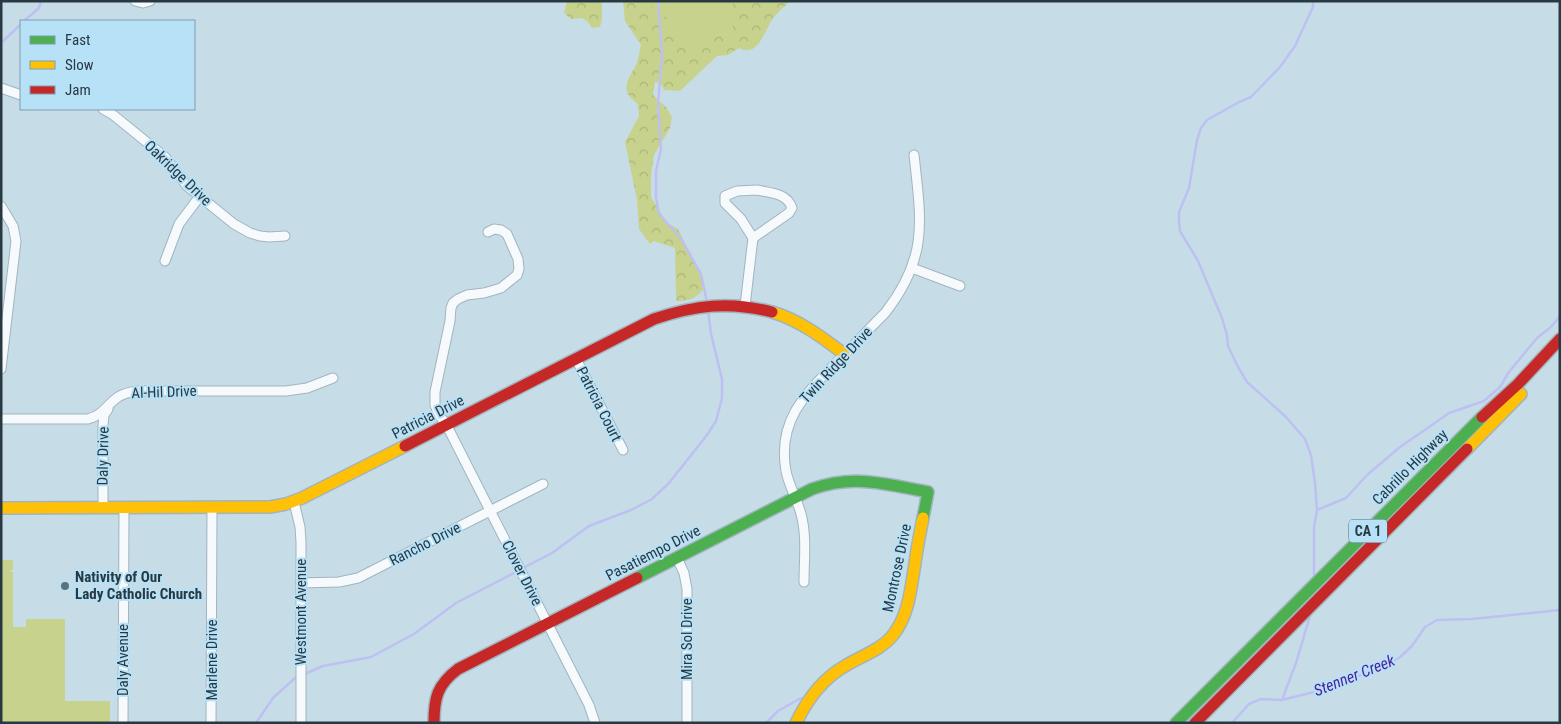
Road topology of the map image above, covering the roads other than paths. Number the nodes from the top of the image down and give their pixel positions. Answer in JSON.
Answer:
{"nodes":[{"id":1,"x":135,"y":1,"type":"edge"},
{"id":2,"x":150,"y":1,"type":"edge"},
{"id":3,"x":1,"y":88,"type":"edge"},
{"id":4,"x":20,"y":95,"type":"edge"},
{"id":5,"x":105,"y":110,"type":"edge"},
{"id":6,"x":914,"y":154,"type":"dead end"},
{"id":7,"x":200,"y":196,"type":"junction"},
{"id":8,"x":1,"y":206,"type":"edge"},
{"id":9,"x":488,"y":232,"type":"dead end"},
{"id":10,"x":285,"y":236,"type":"dead end"},
{"id":11,"x":754,"y":238,"type":"junction"},
{"id":12,"x":165,"y":260,"type":"dead end"},
{"id":13,"x":912,"y":268,"type":"junction"},
{"id":14,"x":960,"y":286,"type":"dead end"},
{"id":15,"x":745,"y":306,"type":"junction"},
{"id":16,"x":1560,"y":339,"type":"edge"},
{"id":17,"x":1560,"y":353,"type":"edge"},
{"id":18,"x":844,"y":354,"type":"junction"},
{"id":19,"x":576,"y":359,"type":"junction"},
{"id":20,"x":1,"y":369,"type":"edge"},
{"id":21,"x":333,"y":378,"type":"dead end"},
{"id":22,"x":109,"y":405,"type":"junction"},
{"id":23,"x":1,"y":419,"type":"edge"},
{"id":24,"x":446,"y":424,"type":"junction"},
{"id":25,"x":623,"y":450,"type":"dead end"},
{"id":26,"x":543,"y":484,"type":"dead end"},
{"id":27,"x":928,"y":492,"type":"joint"},
{"id":28,"x":795,"y":498,"type":"junction"},
{"id":29,"x":294,"y":502,"type":"junction"},
{"id":30,"x":1,"y":508,"type":"edge"},
{"id":31,"x":103,"y":508,"type":"junction"},
{"id":32,"x":124,"y":508,"type":"junction"},
{"id":33,"x":212,"y":508,"type":"junction"},
{"id":34,"x":490,"y":511,"type":"junction"},
{"id":35,"x":677,"y":558,"type":"junction"},
{"id":36,"x":301,"y":582,"type":"junction"},
{"id":37,"x":804,"y":582,"type":"dead end"},
{"id":38,"x":548,"y":624,"type":"junction"},
{"id":39,"x":123,"y":723,"type":"edge"},
{"id":40,"x":212,"y":723,"type":"edge"},
{"id":41,"x":301,"y":723,"type":"edge"},
{"id":42,"x":434,"y":723,"type":"edge"},
{"id":43,"x":595,"y":723,"type":"edge"},
{"id":44,"x":687,"y":723,"type":"edge"},
{"id":45,"x":796,"y":723,"type":"edge"},
{"id":46,"x":1176,"y":723,"type":"edge"},
{"id":47,"x":1195,"y":723,"type":"edge"}],
"edges":[{"from":1,"to":2,"type":"street"},
{"from":3,"to":4,"type":"street"},
{"from":5,"to":7,"type":"street","name":"Oakridge Drive"},
{"from":6,"to":13,"type":"street","name":"Twin Ridge Drive"},
{"from":7,"to":10,"type":"street","name":"Oakridge Drive"},
{"from":7,"to":12,"type":"street"},
{"from":8,"to":20,"type":"street"},
{"from":9,"to":24,"type":"street","name":"Clover Drive"},
{"from":11,"to":11,"type":"street"},
{"from":11,"to":15,"type":"street"},
{"from":13,"to":14,"type":"street"},
{"from":13,"to":18,"type":"street","name":"Twin Ridge Drive"},
{"from":15,"to":18,"type":"main road","name":"Patricia Drive"},
{"from":15,"to":19,"type":"main road","name":"Patricia Drive"},
{"from":16,"to":46,"type":"main road","name":"Cabrillo Highway","number":"CA 1"},
{"from":17,"to":47,"type":"main road","name":"Cabrillo Highway","number":"CA 1"},
{"from":18,"to":28,"type":"street","name":"Twin Ridge Drive"},
{"from":19,"to":24,"type":"main road","name":"Patricia Drive"},
{"from":19,"to":25,"type":"street","name":"Patricia Court"},
{"from":21,"to":22,"type":"street","name":"Al-Hil Drive"},
{"from":22,"to":23,"type":"street","name":"Al-Hil Drive"},
{"from":22,"to":31,"type":"street","name":"Daly Drive"},
{"from":24,"to":29,"type":"main road","name":"Patricia Drive"},
{"from":24,"to":34,"type":"street","name":"Clover Drive"},
{"from":26,"to":34,"type":"street","name":"Rancho Drive"},
{"from":27,"to":28,"type":"main road","name":"Pasatiempo Drive"},
{"from":27,"to":45,"type":"main road","name":"Montrose Drive"},
{"from":28,"to":35,"type":"main road","name":"Pasatiempo Drive"},
{"from":28,"to":37,"type":"street","name":"Twin Ridge Drive"},
{"from":29,"to":33,"type":"main road","name":"Patricia Drive"},
{"from":29,"to":36,"type":"street","name":"Westmont Avenue"},
{"from":30,"to":31,"type":"main road","name":"Patricia Drive"},
{"from":31,"to":32,"type":"main road","name":"Patricia Drive"},
{"from":32,"to":33,"type":"main road","name":"Patricia Drive"},
{"from":32,"to":39,"type":"street","name":"Daly Avenue"},
{"from":33,"to":40,"type":"street","name":"Marlene Drive"},
{"from":34,"to":36,"type":"street","name":"Rancho Drive"},
{"from":34,"to":38,"type":"street","name":"Clover Drive"},
{"from":35,"to":38,"type":"main road","name":"Pasatiempo Drive"},
{"from":35,"to":44,"type":"street","name":"Mira Sol Drive"},
{"from":36,"to":41,"type":"street","name":"Westmont Avenue"},
{"from":38,"to":42,"type":"main road","name":"Pasatiempo Drive"},
{"from":38,"to":43,"type":"street","name":"Clover Drive"}]}
